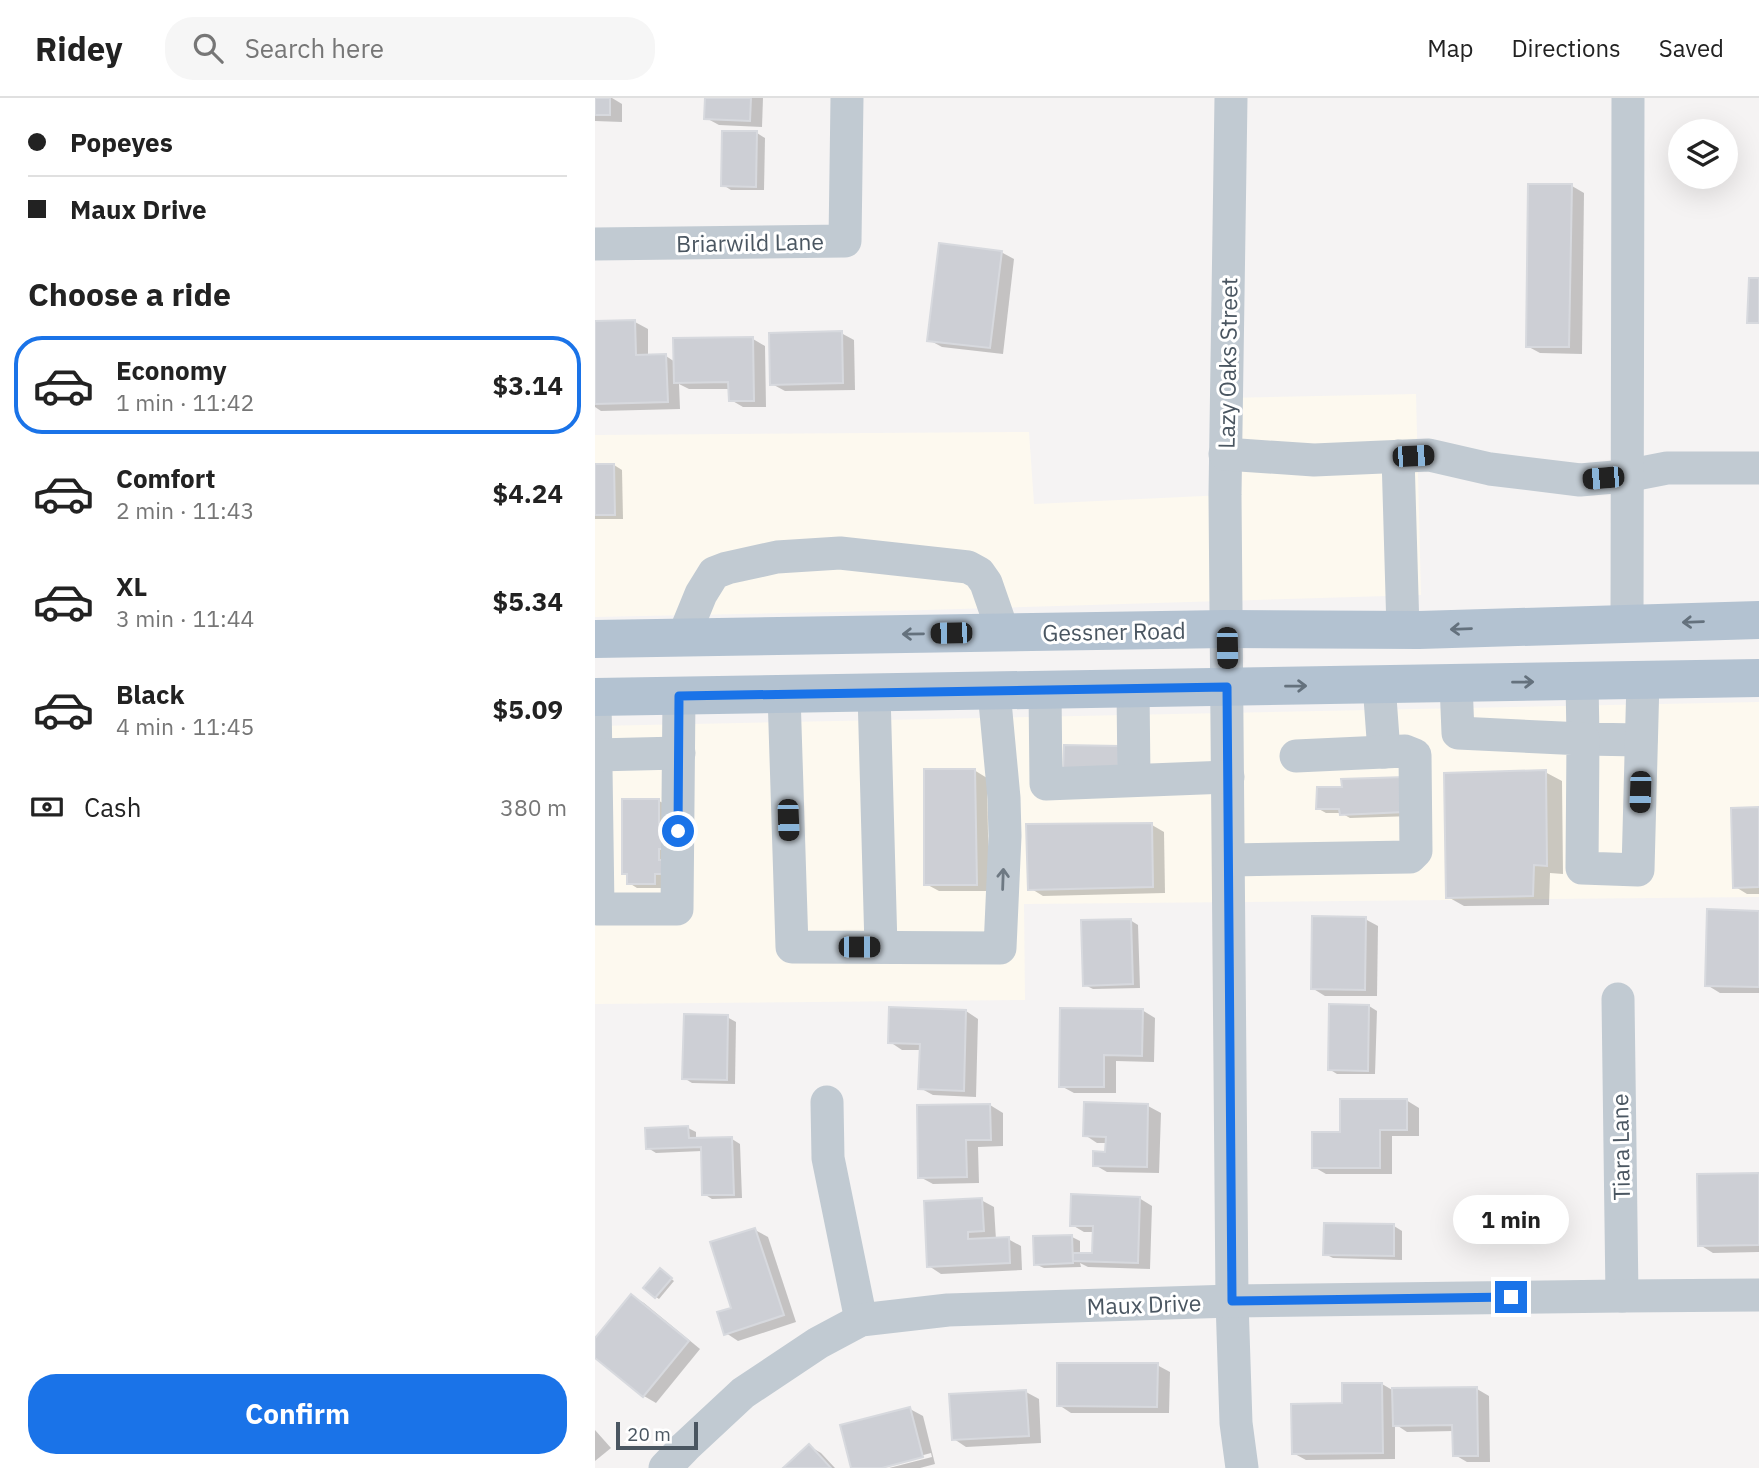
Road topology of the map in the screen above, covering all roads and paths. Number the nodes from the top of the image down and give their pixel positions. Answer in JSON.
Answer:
{"nodes":[{"id":1,"x":847,"y":98,"type":"edge"},
{"id":2,"x":1231,"y":98,"type":"edge"},
{"id":3,"x":1628,"y":98,"type":"edge"},
{"id":4,"x":595,"y":244,"type":"edge"},
{"id":5,"x":1226,"y":454,"type":"junction"},
{"id":6,"x":1398,"y":456,"type":"junction"},
{"id":7,"x":1759,"y":468,"type":"edge"},
{"id":8,"x":1626,"y":476,"type":"junction"},
{"id":9,"x":1759,"y":620,"type":"edge"},
{"id":10,"x":1627,"y":624,"type":"junction"},
{"id":11,"x":1226,"y":629,"type":"junction"},
{"id":12,"x":1403,"y":630,"type":"junction"},
{"id":13,"x":1003,"y":632,"type":"junction"},
{"id":14,"x":683,"y":638,"type":"junction"},
{"id":15,"x":595,"y":639,"type":"edge"},
{"id":16,"x":1759,"y":678,"type":"edge"},
{"id":17,"x":1643,"y":680,"type":"junction"},
{"id":18,"x":1582,"y":681,"type":"junction"},
{"id":19,"x":1457,"y":683,"type":"junction"},
{"id":20,"x":1380,"y":684,"type":"junction"},
{"id":21,"x":1227,"y":687,"type":"junction"},
{"id":22,"x":1133,"y":689,"type":"junction"},
{"id":23,"x":1045,"y":690,"type":"junction"},
{"id":24,"x":994,"y":691,"type":"junction"},
{"id":25,"x":874,"y":693,"type":"junction"},
{"id":26,"x":783,"y":694,"type":"junction"},
{"id":27,"x":679,"y":696,"type":"junction"},
{"id":28,"x":595,"y":697,"type":"edge"},
{"id":29,"x":1583,"y":738,"type":"junction"},
{"id":30,"x":1641,"y":740,"type":"junction"},
{"id":31,"x":1384,"y":752,"type":"junction"},
{"id":32,"x":679,"y":753,"type":"junction"},
{"id":33,"x":596,"y":755,"type":"edge"},
{"id":34,"x":1296,"y":756,"type":"dead end"},
{"id":35,"x":1228,"y":777,"type":"junction"},
{"id":36,"x":1134,"y":780,"type":"junction"},
{"id":37,"x":1229,"y":860,"type":"junction"},
{"id":38,"x":881,"y":947,"type":"junction"},
{"id":39,"x":1618,"y":999,"type":"dead end"},
{"id":40,"x":827,"y":1102,"type":"dead end"},
{"id":41,"x":1622,"y":1296,"type":"junction"},
{"id":42,"x":1759,"y":1296,"type":"edge"},
{"id":43,"x":1232,"y":1301,"type":"junction"},
{"id":44,"x":861,"y":1320,"type":"junction"},
{"id":45,"x":665,"y":1468,"type":"edge"},
{"id":46,"x":1242,"y":1468,"type":"edge"}],
"edges":[{"from":1,"to":4,"type":"street","name":"Briarwild Lane"},
{"from":2,"to":5,"type":"street","name":"Lazy Oaks Street"},
{"from":3,"to":8,"type":"street"},
{"from":5,"to":6,"type":"street"},
{"from":5,"to":11,"type":"street","name":"Lazy Oaks Street"},
{"from":6,"to":8,"type":"street"},
{"from":6,"to":12,"type":"street"},
{"from":7,"to":8,"type":"street"},
{"from":8,"to":10,"type":"street"},
{"from":9,"to":10,"type":"main road","name":"Gessner Road","one_way":true},
{"from":10,"to":12,"type":"main road","name":"Gessner Road","one_way":true},
{"from":11,"to":12,"type":"main road","name":"Gessner Road"},
{"from":11,"to":13,"type":"main road","name":"Gessner Road"},
{"from":11,"to":21,"type":"street","name":"Lazy Oaks Street"},
{"from":13,"to":14,"type":"main road","name":"Gessner Road","one_way":true},
{"from":13,"to":14,"type":"street"},
{"from":14,"to":15,"type":"main road","name":"Gessner Road"},
{"from":16,"to":17,"type":"main road"},
{"from":17,"to":18,"type":"main road"},
{"from":17,"to":30,"type":"street"},
{"from":19,"to":18,"type":"main road","one_way":true},
{"from":18,"to":29,"type":"street"},
{"from":19,"to":20,"type":"main road"},
{"from":19,"to":29,"type":"street"},
{"from":21,"to":20,"type":"main road","one_way":true},
{"from":20,"to":31,"type":"street"},
{"from":21,"to":22,"type":"main road"},
{"from":21,"to":35,"type":"street","name":"Lazy Oaks Street"},
{"from":22,"to":23,"type":"main road"},
{"from":22,"to":36,"type":"street"},
{"from":23,"to":24,"type":"main road"},
{"from":23,"to":36,"type":"street"},
{"from":24,"to":25,"type":"main road"},
{"from":38,"to":24,"type":"street","one_way":true},
{"from":25,"to":26,"type":"main road"},
{"from":25,"to":38,"type":"street"},
{"from":26,"to":27,"type":"main road"},
{"from":26,"to":38,"type":"street"},
{"from":27,"to":28,"type":"main road"},
{"from":27,"to":32,"type":"street"},
{"from":28,"to":33,"type":"street"},
{"from":29,"to":30,"type":"street"},
{"from":29,"to":30,"type":"street"},
{"from":31,"to":34,"type":"street"},
{"from":31,"to":37,"type":"street"},
{"from":32,"to":33,"type":"street"},
{"from":32,"to":33,"type":"street"},
{"from":35,"to":36,"type":"street"},
{"from":35,"to":37,"type":"street","name":"Lazy Oaks Street"},
{"from":37,"to":43,"type":"street","name":"Lazy Oaks Street"},
{"from":39,"to":41,"type":"street","name":"Tiara Lane"},
{"from":40,"to":44,"type":"street"},
{"from":41,"to":42,"type":"street","name":"Maux Drive"},
{"from":41,"to":43,"type":"street","name":"Maux Drive"},
{"from":43,"to":44,"type":"street","name":"Maux Drive"},
{"from":43,"to":46,"type":"street","name":"Lazy Oaks Street"},
{"from":44,"to":45,"type":"street","name":"Maux Drive"}]}
